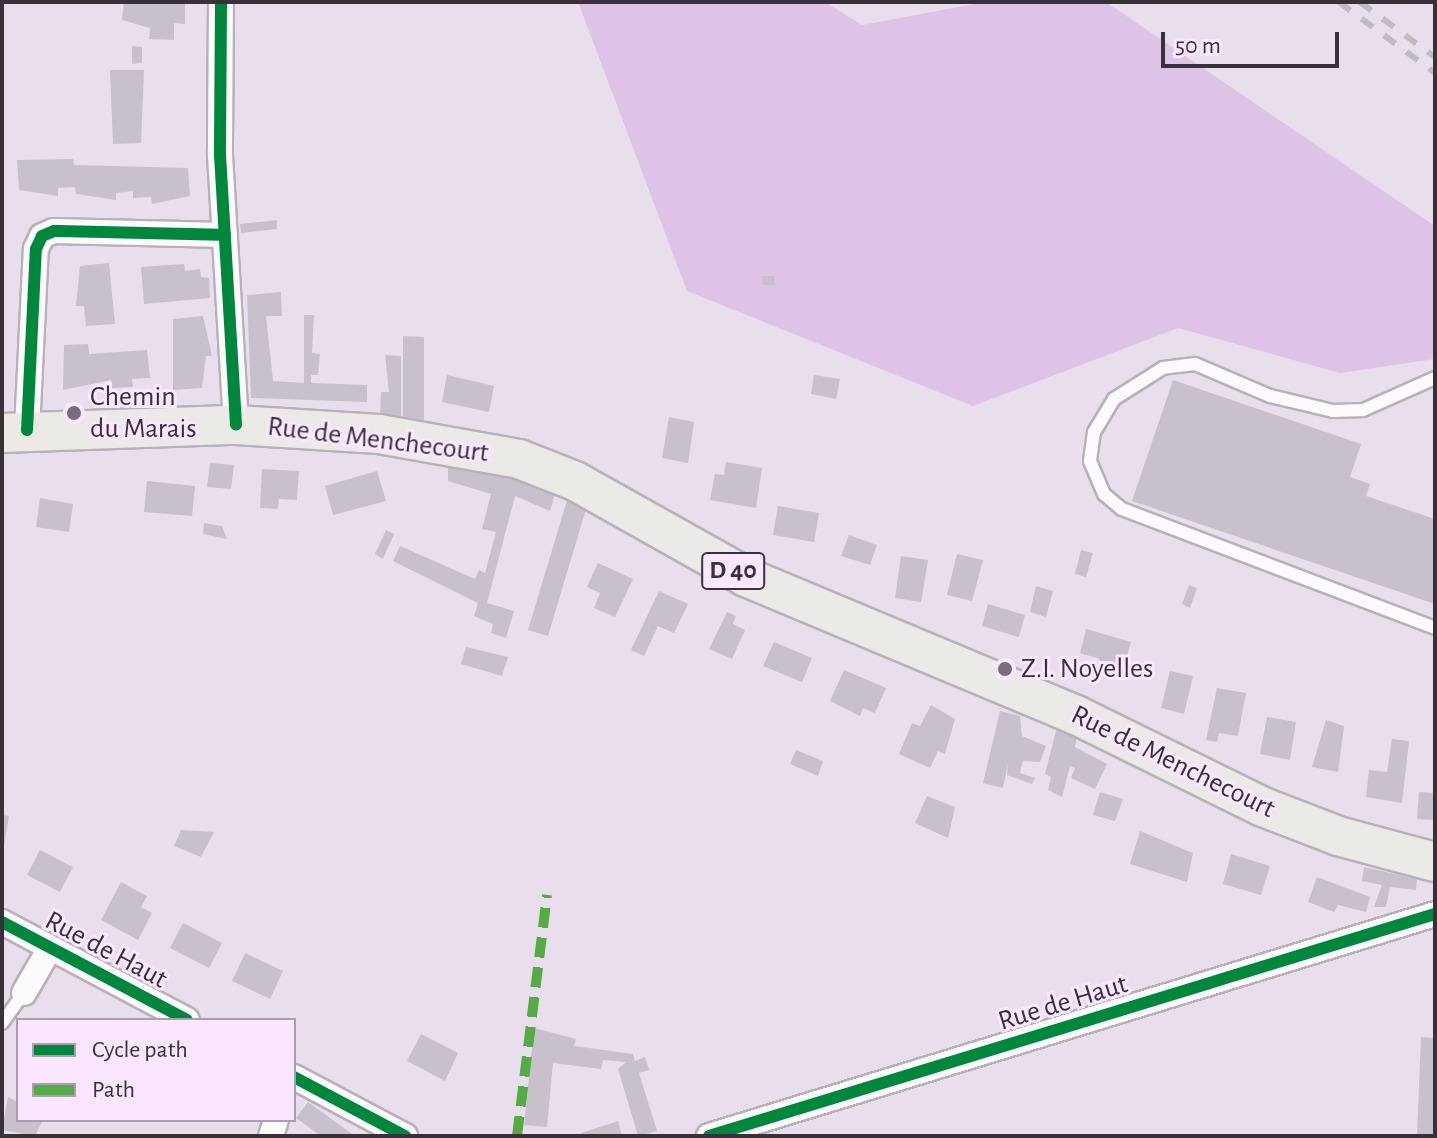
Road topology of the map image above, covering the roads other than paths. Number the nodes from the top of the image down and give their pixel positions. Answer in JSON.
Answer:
{"nodes":[{"id":1,"x":221,"y":2,"type":"edge"},
{"id":2,"x":225,"y":235,"type":"junction"},
{"id":3,"x":1435,"y":378,"type":"edge"},
{"id":4,"x":236,"y":425,"type":"junction"},
{"id":5,"x":15,"y":432,"type":"edge"},
{"id":6,"x":1435,"y":628,"type":"edge"},
{"id":7,"x":1435,"y":862,"type":"edge"},
{"id":8,"x":1433,"y":913,"type":"edge"},
{"id":9,"x":2,"y":922,"type":"edge"},
{"id":10,"x":50,"y":948,"type":"junction"},
{"id":11,"x":24,"y":993,"type":"joint"},
{"id":12,"x":183,"y":1018,"type":"edge"},
{"id":13,"x":2,"y":1023,"type":"edge"},
{"id":14,"x":296,"y":1078,"type":"edge"},
{"id":15,"x":405,"y":1136,"type":"edge"},
{"id":16,"x":709,"y":1136,"type":"edge"}],
"edges":[{"from":1,"to":2,"type":"street"},
{"from":2,"to":4,"type":"street"},
{"from":2,"to":5,"type":"street"},
{"from":3,"to":6,"type":"lane"},
{"from":4,"to":5,"type":"main road","name":"Rue de Menchecourt","number":"D 40"},
{"from":4,"to":7,"type":"main road","name":"Rue de Menchecourt","number":"D 40"},
{"from":8,"to":16,"type":"street","name":"Rue de Haut"},
{"from":9,"to":10,"type":"street","name":"Rue de Haut"},
{"from":10,"to":11,"type":"street","name":"Rue de Haut"},
{"from":10,"to":12,"type":"street","name":"Rue de Haut"},
{"from":11,"to":13,"type":"lane"},
{"from":14,"to":15,"type":"street"}]}
